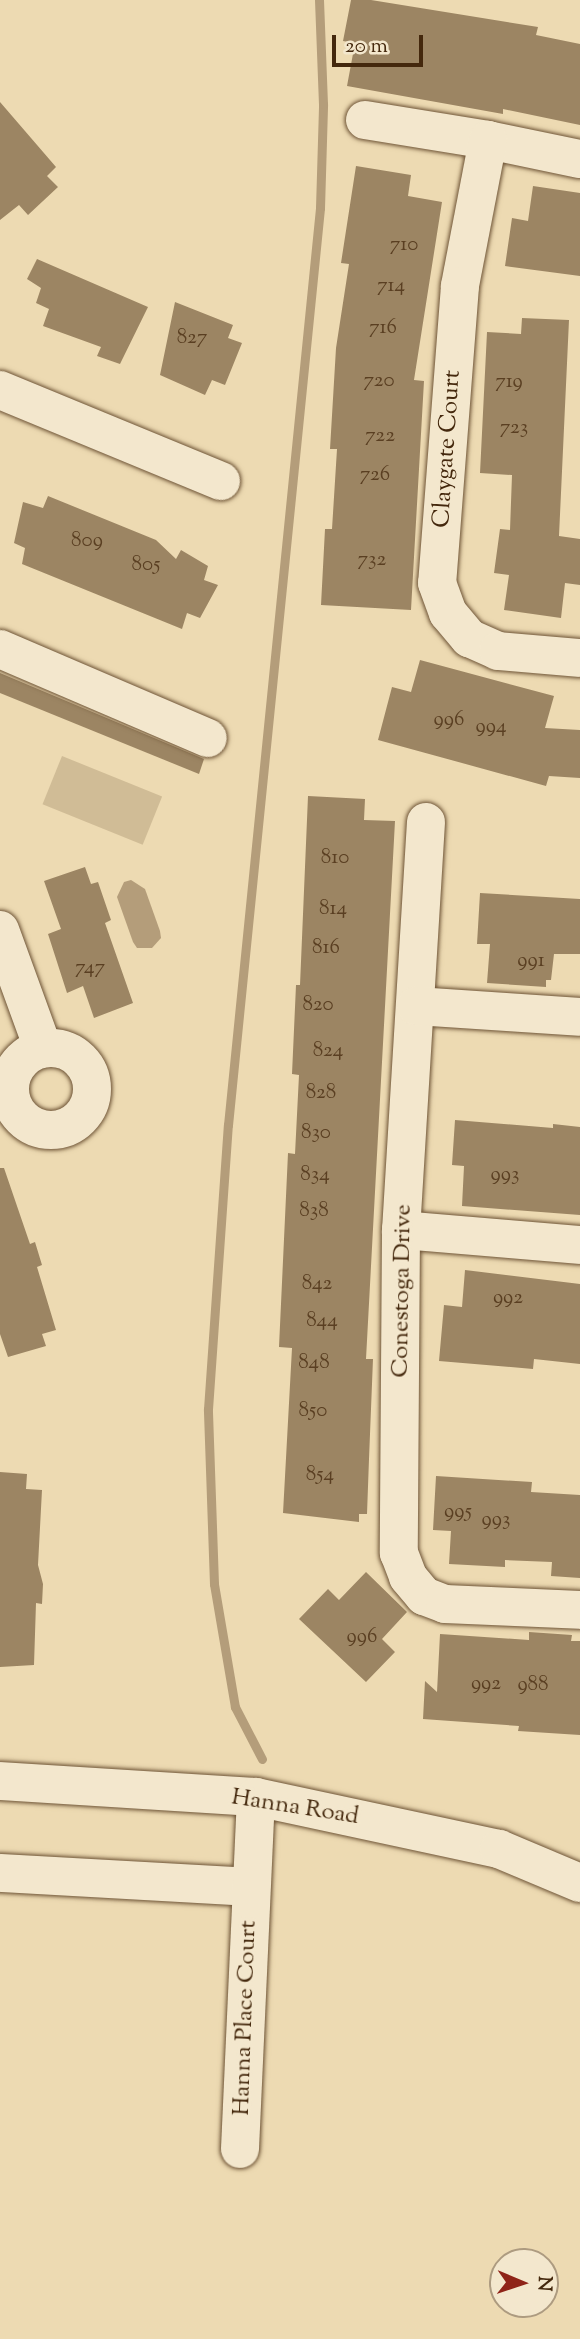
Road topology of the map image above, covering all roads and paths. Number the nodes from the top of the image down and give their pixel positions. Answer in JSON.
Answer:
{"nodes":[{"id":1,"x":365,"y":120,"type":"dead end"},
{"id":2,"x":488,"y":140,"type":"junction"},
{"id":3,"x":580,"y":159,"type":"edge"},
{"id":4,"x":0,"y":390,"type":"edge"},
{"id":5,"x":221,"y":481,"type":"dead end"},
{"id":6,"x":0,"y":649,"type":"edge"},
{"id":7,"x":580,"y":658,"type":"edge"},
{"id":8,"x":208,"y":738,"type":"dead end"},
{"id":9,"x":426,"y":822,"type":"dead end"},
{"id":10,"x":0,"y":930,"type":"edge"},
{"id":11,"x":416,"y":1006,"type":"junction"},
{"id":12,"x":15,"y":1008,"type":"edge"},
{"id":13,"x":580,"y":1017,"type":"edge"},
{"id":14,"x":43,"y":1048,"type":"junction"},
{"id":15,"x":5,"y":1085,"type":"edge"},
{"id":16,"x":401,"y":1230,"type":"junction"},
{"id":17,"x":580,"y":1245,"type":"edge"},
{"id":18,"x":580,"y":1610,"type":"edge"},
{"id":19,"x":0,"y":1781,"type":"edge"},
{"id":20,"x":256,"y":1797,"type":"junction"},
{"id":21,"x":0,"y":1873,"type":"edge"},
{"id":22,"x":580,"y":1883,"type":"edge"},
{"id":23,"x":251,"y":1887,"type":"junction"},
{"id":24,"x":240,"y":2149,"type":"dead end"}],
"edges":[{"from":1,"to":2,"type":"street"},
{"from":2,"to":3,"type":"street"},
{"from":2,"to":7,"type":"street","name":"Claygate Court"},
{"from":4,"to":5,"type":"street"},
{"from":6,"to":8,"type":"street"},
{"from":9,"to":11,"type":"street","name":"Conestoga Drive"},
{"from":10,"to":12,"type":"street"},
{"from":11,"to":13,"type":"street"},
{"from":11,"to":16,"type":"street","name":"Conestoga Drive"},
{"from":12,"to":14,"type":"street"},
{"from":14,"to":15,"type":"street"},
{"from":14,"to":15,"type":"street"},
{"from":16,"to":17,"type":"street"},
{"from":16,"to":18,"type":"street","name":"Conestoga Drive"},
{"from":19,"to":20,"type":"street","name":"Hanna Road"},
{"from":20,"to":22,"type":"street","name":"Hanna Road"},
{"from":20,"to":23,"type":"street","name":"Hanna Place Court"},
{"from":21,"to":23,"type":"street","name":"Hanna Place Court"},
{"from":23,"to":24,"type":"street","name":"Hanna Place Court"}]}
